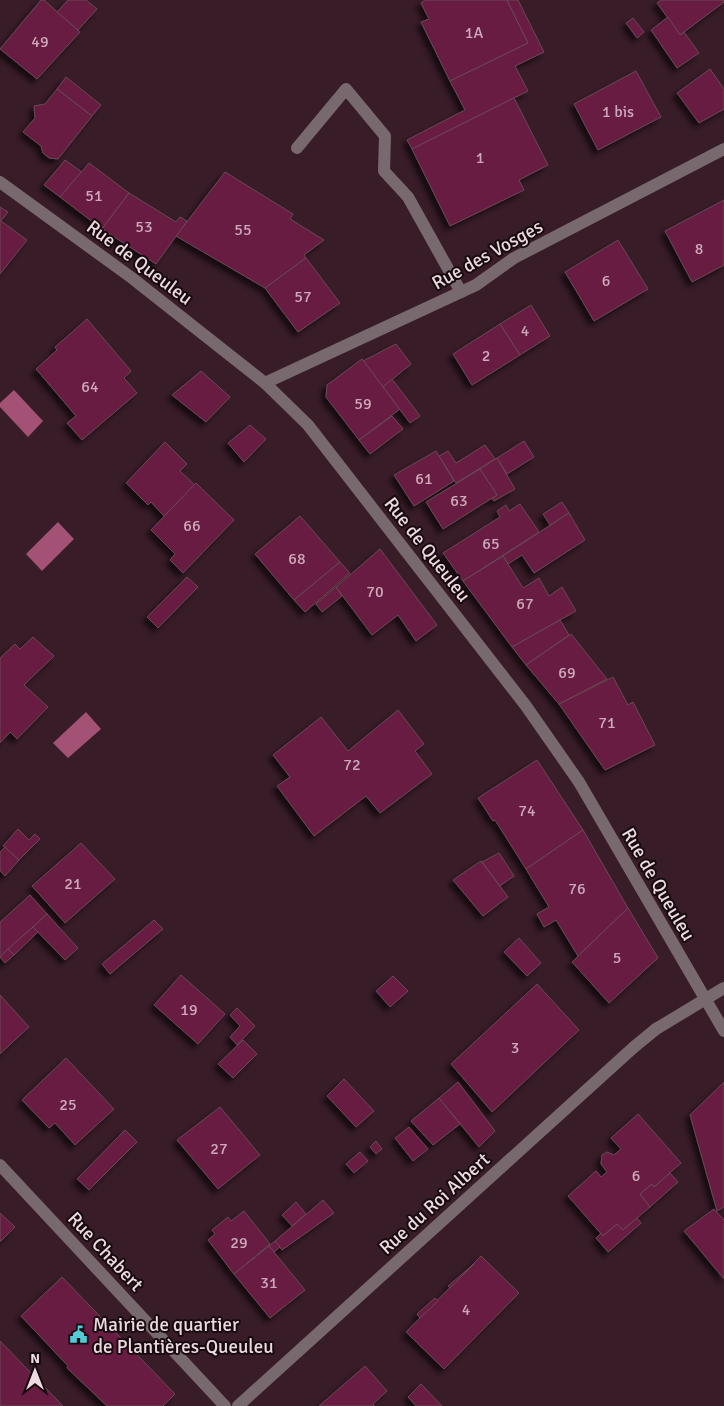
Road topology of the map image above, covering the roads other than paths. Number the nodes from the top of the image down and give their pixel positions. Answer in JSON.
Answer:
{"nodes":[{"id":1,"x":297,"y":148,"type":"dead end"},
{"id":2,"x":724,"y":149,"type":"edge"},
{"id":3,"x":0,"y":182,"type":"edge"},
{"id":4,"x":461,"y":292,"type":"junction"},
{"id":5,"x":265,"y":383,"type":"junction"},
{"id":6,"x":724,"y":988,"type":"edge"},
{"id":7,"x":724,"y":1031,"type":"edge"},
{"id":8,"x":0,"y":1165,"type":"edge"},
{"id":9,"x":225,"y":1406,"type":"edge"},
{"id":10,"x":238,"y":1406,"type":"edge"}],
"edges":[{"from":1,"to":4,"type":"street"},
{"from":2,"to":4,"type":"street","name":"Rue des Vosges"},
{"from":3,"to":5,"type":"street","name":"Rue de Queuleu"},
{"from":4,"to":5,"type":"street","name":"Rue des Vosges"},
{"from":5,"to":7,"type":"street","name":"Rue de Queuleu"},
{"from":6,"to":10,"type":"street","name":"Rue du Roi Albert","bridge":true},
{"from":8,"to":9,"type":"street","name":"Rue Chabert"}]}
